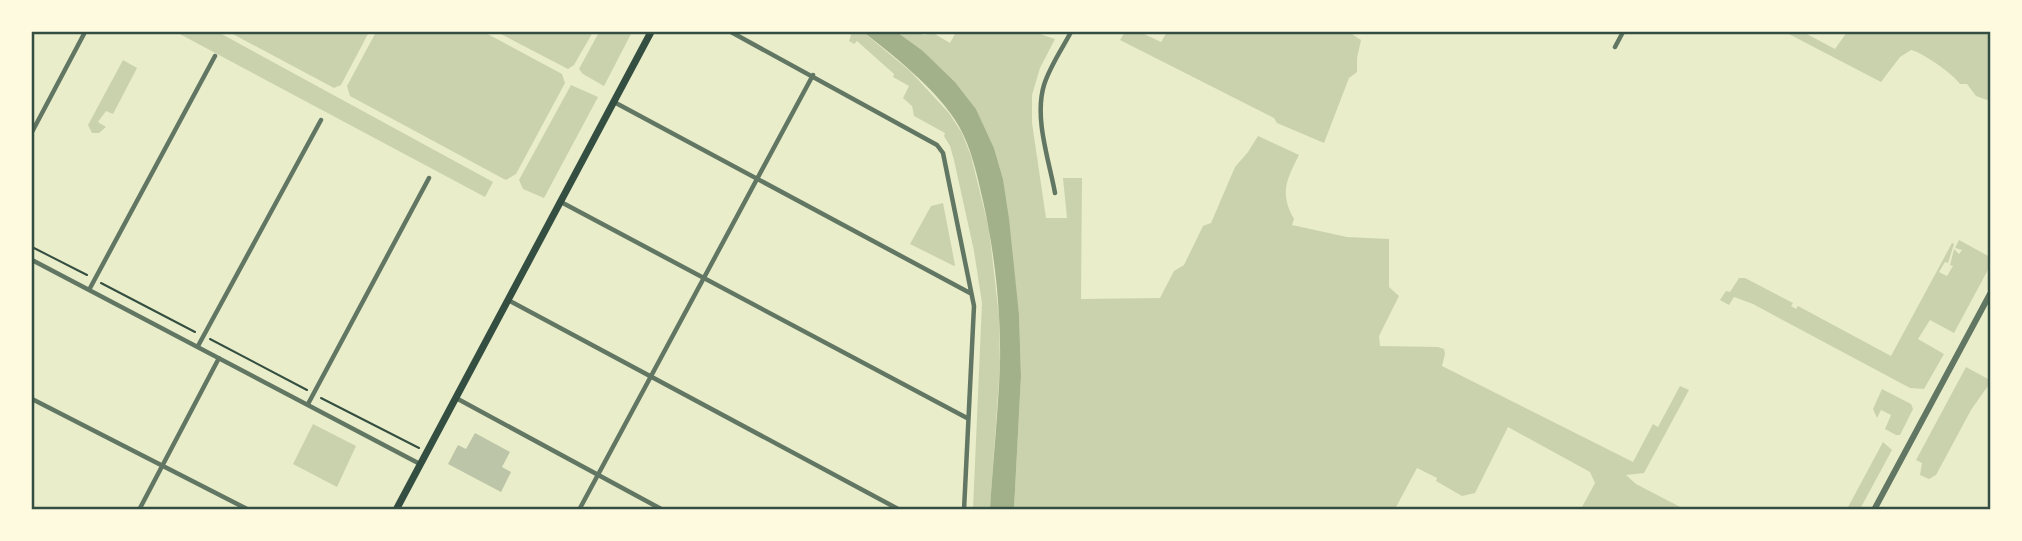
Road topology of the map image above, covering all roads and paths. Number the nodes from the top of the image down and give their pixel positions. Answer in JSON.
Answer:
{"nodes":[{"id":1,"x":85,"y":32,"type":"edge"},
{"id":2,"x":651,"y":32,"type":"edge"},
{"id":3,"x":731,"y":32,"type":"edge"},
{"id":4,"x":1071,"y":32,"type":"edge"},
{"id":5,"x":1623,"y":32,"type":"edge"},
{"id":6,"x":1615,"y":47,"type":"dead end"},
{"id":7,"x":215,"y":56,"type":"dead end"},
{"id":8,"x":813,"y":75,"type":"junction"},
{"id":9,"x":613,"y":102,"type":"junction"},
{"id":10,"x":321,"y":120,"type":"dead end"},
{"id":11,"x":32,"y":132,"type":"edge"},
{"id":12,"x":429,"y":178,"type":"dead end"},
{"id":13,"x":758,"y":179,"type":"junction"},
{"id":14,"x":1055,"y":193,"type":"dead end"},
{"id":15,"x":560,"y":201,"type":"junction"},
{"id":16,"x":32,"y":247,"type":"edge"},
{"id":17,"x":32,"y":260,"type":"edge"},
{"id":18,"x":83,"y":274,"type":"dead end"},
{"id":19,"x":704,"y":278,"type":"junction"},
{"id":20,"x":108,"y":286,"type":"dead end"},
{"id":21,"x":89,"y":290,"type":"junction"},
{"id":22,"x":971,"y":293,"type":"junction"},
{"id":23,"x":1990,"y":294,"type":"edge"},
{"id":24,"x":507,"y":300,"type":"junction"},
{"id":25,"x":193,"y":331,"type":"dead end"},
{"id":26,"x":217,"y":344,"type":"dead end"},
{"id":27,"x":198,"y":346,"type":"junction"},
{"id":28,"x":219,"y":358,"type":"junction"},
{"id":29,"x":652,"y":378,"type":"junction"},
{"id":30,"x":303,"y":388,"type":"dead end"},
{"id":31,"x":455,"y":398,"type":"junction"},
{"id":32,"x":32,"y":399,"type":"edge"},
{"id":33,"x":326,"y":400,"type":"dead end"},
{"id":34,"x":308,"y":404,"type":"junction"},
{"id":35,"x":968,"y":418,"type":"junction"},
{"id":36,"x":414,"y":446,"type":"dead end"},
{"id":37,"x":419,"y":464,"type":"junction"},
{"id":38,"x":162,"y":466,"type":"junction"},
{"id":39,"x":598,"y":475,"type":"junction"},
{"id":40,"x":139,"y":509,"type":"edge"},
{"id":41,"x":249,"y":509,"type":"edge"},
{"id":42,"x":396,"y":509,"type":"edge"},
{"id":43,"x":579,"y":509,"type":"edge"},
{"id":44,"x":663,"y":509,"type":"edge"},
{"id":45,"x":901,"y":509,"type":"edge"},
{"id":46,"x":964,"y":509,"type":"edge"},
{"id":47,"x":1874,"y":509,"type":"edge"}],
"edges":[{"from":1,"to":11,"type":"street"},
{"from":2,"to":9,"type":"main road"},
{"from":3,"to":8,"type":"street"},
{"from":4,"to":14,"type":"street"},
{"from":5,"to":6,"type":"street"},
{"from":7,"to":21,"type":"street"},
{"from":8,"to":13,"type":"street"},
{"from":8,"to":22,"type":"street"},
{"from":9,"to":13,"type":"street"},
{"from":9,"to":15,"type":"main road"},
{"from":10,"to":27,"type":"street"},
{"from":12,"to":34,"type":"street"},
{"from":13,"to":19,"type":"street"},
{"from":13,"to":22,"type":"street"},
{"from":15,"to":19,"type":"street"},
{"from":15,"to":24,"type":"main road"},
{"from":16,"to":18,"type":"path"},
{"from":17,"to":21,"type":"street"},
{"from":19,"to":29,"type":"street"},
{"from":19,"to":35,"type":"street"},
{"from":20,"to":25,"type":"path"},
{"from":21,"to":27,"type":"street"},
{"from":22,"to":35,"type":"street"},
{"from":23,"to":47,"type":"street"},
{"from":24,"to":29,"type":"street"},
{"from":24,"to":31,"type":"main road"},
{"from":26,"to":30,"type":"path"},
{"from":27,"to":28,"type":"street"},
{"from":28,"to":34,"type":"street"},
{"from":28,"to":38,"type":"street"},
{"from":29,"to":39,"type":"street"},
{"from":29,"to":45,"type":"street"},
{"from":31,"to":37,"type":"main road"},
{"from":31,"to":39,"type":"street"},
{"from":32,"to":38,"type":"street"},
{"from":33,"to":36,"type":"path"},
{"from":34,"to":37,"type":"street"},
{"from":35,"to":46,"type":"street"},
{"from":37,"to":42,"type":"main road"},
{"from":38,"to":40,"type":"street"},
{"from":38,"to":41,"type":"street"},
{"from":39,"to":43,"type":"street"},
{"from":39,"to":44,"type":"street"}]}
